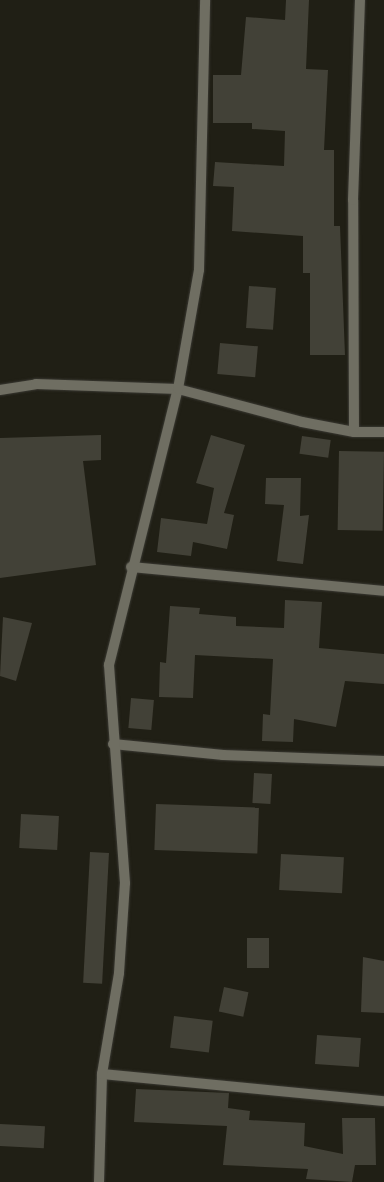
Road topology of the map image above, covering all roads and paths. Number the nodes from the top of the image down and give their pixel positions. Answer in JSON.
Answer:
{"nodes":[{"id":1,"x":205,"y":0,"type":"edge"},
{"id":2,"x":360,"y":0,"type":"edge"},
{"id":3,"x":178,"y":389,"type":"junction"},
{"id":4,"x":0,"y":390,"type":"edge"},
{"id":5,"x":354,"y":432,"type":"junction"},
{"id":6,"x":384,"y":432,"type":"edge"},
{"id":7,"x":131,"y":567,"type":"junction"},
{"id":8,"x":384,"y":591,"type":"edge"},
{"id":9,"x":113,"y":744,"type":"junction"},
{"id":10,"x":384,"y":761,"type":"edge"},
{"id":11,"x":102,"y":1074,"type":"junction"},
{"id":12,"x":384,"y":1101,"type":"edge"},
{"id":13,"x":99,"y":1182,"type":"edge"}],
"edges":[{"from":1,"to":3,"type":"street"},
{"from":2,"to":5,"type":"street"},
{"from":3,"to":4,"type":"street"},
{"from":3,"to":5,"type":"street"},
{"from":3,"to":7,"type":"street"},
{"from":5,"to":6,"type":"street"},
{"from":7,"to":8,"type":"street"},
{"from":7,"to":9,"type":"street"},
{"from":9,"to":10,"type":"street"},
{"from":9,"to":11,"type":"street"},
{"from":11,"to":12,"type":"street"},
{"from":11,"to":13,"type":"street"}]}
